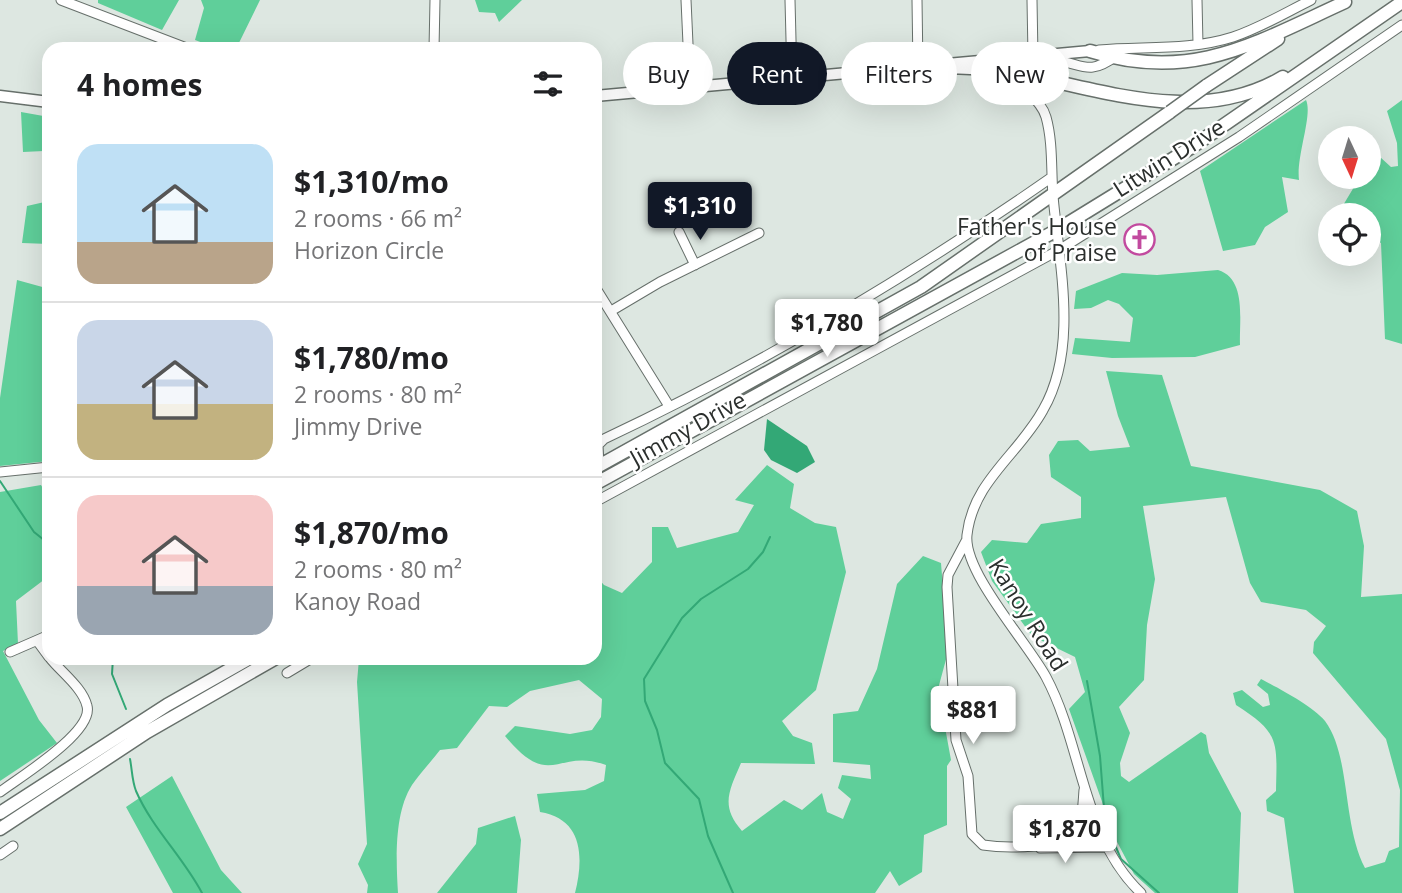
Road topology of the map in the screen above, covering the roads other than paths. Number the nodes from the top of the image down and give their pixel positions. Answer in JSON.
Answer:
{"nodes":[{"id":1,"x":61,"y":0,"type":"edge"},
{"id":2,"x":435,"y":0,"type":"edge"},
{"id":3,"x":686,"y":0,"type":"edge"},
{"id":4,"x":790,"y":0,"type":"edge"},
{"id":5,"x":918,"y":0,"type":"edge"},
{"id":6,"x":1032,"y":0,"type":"edge"},
{"id":7,"x":1197,"y":0,"type":"edge"},
{"id":8,"x":1310,"y":0,"type":"edge"},
{"id":9,"x":1347,"y":1,"type":"edge"},
{"id":10,"x":1402,"y":2,"type":"edge"},
{"id":11,"x":1402,"y":25,"type":"edge"},
{"id":12,"x":1361,"y":30,"type":"junction"},
{"id":13,"x":171,"y":42,"type":"edge"},
{"id":14,"x":434,"y":42,"type":"edge"},
{"id":15,"x":688,"y":42,"type":"edge"},
{"id":16,"x":791,"y":42,"type":"edge"},
{"id":17,"x":918,"y":42,"type":"edge"},
{"id":18,"x":1033,"y":42,"type":"edge"},
{"id":19,"x":1198,"y":44,"type":"junction"},
{"id":20,"x":1126,"y":50,"type":"junction"},
{"id":21,"x":1090,"y":51,"type":"junction"},
{"id":22,"x":1069,"y":53,"type":"edge"},
{"id":23,"x":1113,"y":58,"type":"junction"},
{"id":24,"x":1069,"y":64,"type":"edge"},
{"id":25,"x":1069,"y":81,"type":"edge"},
{"id":26,"x":623,"y":94,"type":"edge"},
{"id":27,"x":602,"y":95,"type":"edge"},
{"id":28,"x":0,"y":96,"type":"edge"},
{"id":29,"x":42,"y":101,"type":"edge"},
{"id":30,"x":1040,"y":105,"type":"edge"},
{"id":31,"x":1052,"y":177,"type":"junction"},
{"id":32,"x":1053,"y":196,"type":"junction"},
{"id":33,"x":1057,"y":230,"type":"junction"},
{"id":34,"x":679,"y":232,"type":"dead end"},
{"id":35,"x":759,"y":233,"type":"dead end"},
{"id":36,"x":1059,"y":250,"type":"junction"},
{"id":37,"x":695,"y":265,"type":"junction"},
{"id":38,"x":602,"y":298,"type":"edge"},
{"id":39,"x":611,"y":311,"type":"junction"},
{"id":40,"x":669,"y":406,"type":"junction"},
{"id":41,"x":602,"y":441,"type":"edge"},
{"id":42,"x":602,"y":464,"type":"edge"},
{"id":43,"x":42,"y":468,"type":"edge"},
{"id":44,"x":0,"y":472,"type":"edge"},
{"id":45,"x":602,"y":479,"type":"edge"},
{"id":46,"x":602,"y":485,"type":"edge"},
{"id":47,"x":609,"y":494,"type":"junction"},
{"id":48,"x":602,"y":498,"type":"edge"},
{"id":49,"x":967,"y":540,"type":"junction"},
{"id":50,"x":42,"y":639,"type":"edge"},
{"id":51,"x":38,"y":642,"type":"junction"},
{"id":52,"x":42,"y":647,"type":"edge"},
{"id":53,"x":10,"y":652,"type":"dead end"},
{"id":54,"x":56,"y":665,"type":"edge"},
{"id":55,"x":238,"y":665,"type":"edge"},
{"id":56,"x":264,"y":665,"type":"edge"},
{"id":57,"x":300,"y":665,"type":"edge"},
{"id":58,"x":287,"y":673,"type":"dead end"},
{"id":59,"x":1085,"y":785,"type":"junction"},
{"id":60,"x":0,"y":792,"type":"edge"},
{"id":61,"x":0,"y":813,"type":"edge"},
{"id":62,"x":0,"y":829,"type":"edge"},
{"id":63,"x":1025,"y":845,"type":"junction"},
{"id":64,"x":13,"y":846,"type":"dead end"},
{"id":65,"x":1107,"y":847,"type":"junction"},
{"id":66,"x":0,"y":855,"type":"edge"},
{"id":67,"x":1141,"y":893,"type":"edge"}],
"edges":[{"from":1,"to":13,"type":"street"},
{"from":2,"to":14,"type":"street"},
{"from":3,"to":15,"type":"street"},
{"from":4,"to":16,"type":"street"},
{"from":5,"to":17,"type":"street"},
{"from":6,"to":18,"type":"street"},
{"from":7,"to":19,"type":"street"},
{"from":8,"to":19,"type":"street"},
{"from":9,"to":23,"type":"highway"},
{"from":9,"to":32,"type":"highway","bridge":true},
{"from":10,"to":12,"type":"highway"},
{"from":11,"to":36,"type":"street","name":"Litwin Drive"},
{"from":12,"to":25,"type":"highway"},
{"from":12,"to":33,"type":"highway"},
{"from":19,"to":20,"type":"street"},
{"from":20,"to":21,"type":"street"},
{"from":20,"to":23,"type":"street"},
{"from":21,"to":22,"type":"main road"},
{"from":21,"to":23,"type":"highway"},
{"from":23,"to":24,"type":"street"},
{"from":26,"to":27,"type":"main road"},
{"from":28,"to":29,"type":"main road"},
{"from":30,"to":31,"type":"street","name":"Kanoy Road"},
{"from":31,"to":32,"type":"street","name":"Kanoy Road"},
{"from":31,"to":40,"type":"street"},
{"from":32,"to":33,"type":"street","name":"Kanoy Road"},
{"from":32,"to":42,"type":"highway"},
{"from":33,"to":36,"type":"street","name":"Kanoy Road"},
{"from":33,"to":45,"type":"highway"},
{"from":34,"to":37,"type":"street"},
{"from":35,"to":37,"type":"street"},
{"from":36,"to":47,"type":"street","name":"Jimmy Drive"},
{"from":36,"to":49,"type":"street","name":"Kanoy Road"},
{"from":37,"to":39,"type":"street"},
{"from":38,"to":39,"type":"street"},
{"from":39,"to":40,"type":"street"},
{"from":40,"to":41,"type":"street"},
{"from":43,"to":44,"type":"street"},
{"from":46,"to":47,"type":"street"},
{"from":47,"to":48,"type":"street","name":"Jimmy Drive"},
{"from":49,"to":59,"type":"street","name":"Kanoy Road"},
{"from":49,"to":63,"type":"street"},
{"from":50,"to":51,"type":"street"},
{"from":51,"to":52,"type":"street"},
{"from":51,"to":53,"type":"street"},
{"from":54,"to":60,"type":"street"},
{"from":55,"to":61,"type":"highway"},
{"from":56,"to":62,"type":"highway"},
{"from":57,"to":58,"type":"street"},
{"from":59,"to":63,"type":"street"},
{"from":59,"to":65,"type":"street","name":"Kanoy Road"},
{"from":63,"to":65,"type":"street"},
{"from":64,"to":66,"type":"street"},
{"from":65,"to":67,"type":"street","name":"Kanoy Road"}]}
